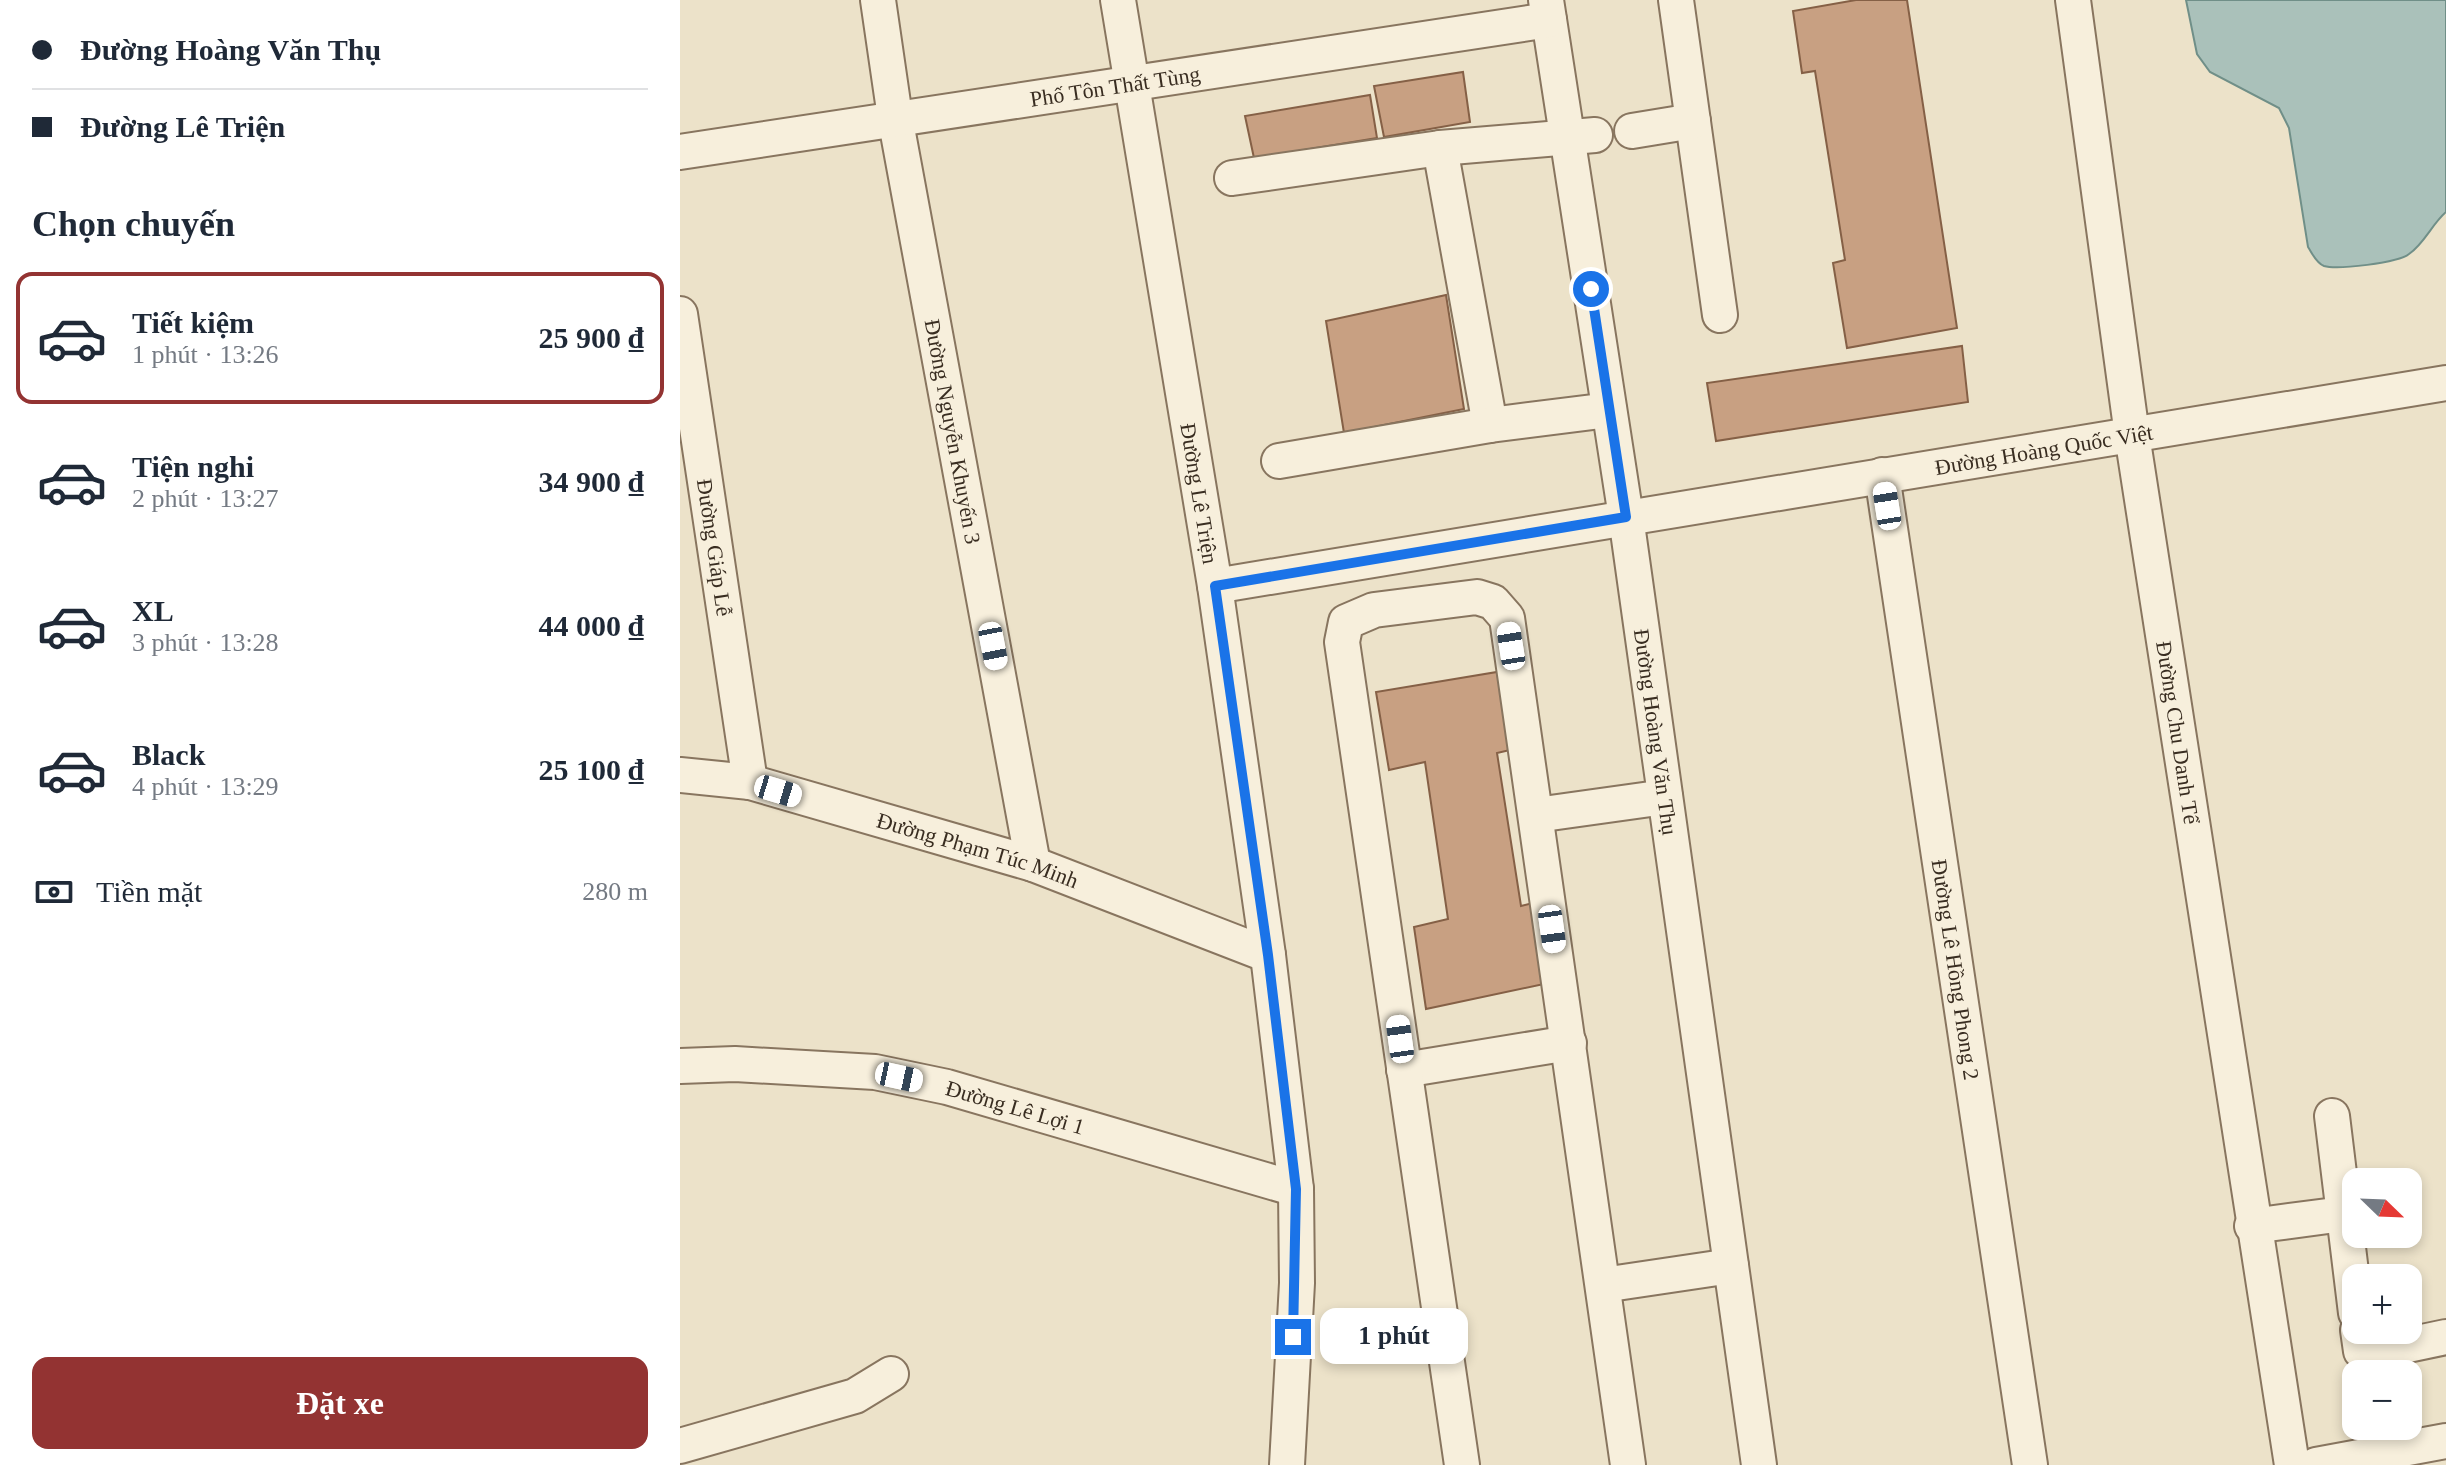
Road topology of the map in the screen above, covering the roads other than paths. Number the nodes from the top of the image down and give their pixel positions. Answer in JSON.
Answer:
{"nodes":[{"id":1,"x":878,"y":0,"type":"edge"},
{"id":2,"x":1118,"y":0,"type":"edge"},
{"id":3,"x":1676,"y":0,"type":"edge"},
{"id":4,"x":2073,"y":0,"type":"edge"},
{"id":5,"x":1547,"y":10,"type":"edge"},
{"id":6,"x":1131,"y":82,"type":"junction"},
{"id":7,"x":895,"y":117,"type":"junction"},
{"id":8,"x":1693,"y":121,"type":"junction"},
{"id":9,"x":1632,"y":131,"type":"dead end"},
{"id":10,"x":1582,"y":136,"type":"junction"},
{"id":11,"x":1440,"y":148,"type":"junction"},
{"id":12,"x":680,"y":152,"type":"edge"},
{"id":13,"x":1232,"y":178,"type":"dead end"},
{"id":14,"x":680,"y":314,"type":"edge"},
{"id":15,"x":1720,"y":315,"type":"dead end"},
{"id":16,"x":2446,"y":383,"type":"edge"},
{"id":17,"x":1609,"y":410,"type":"junction"},
{"id":18,"x":1490,"y":425,"type":"junction"},
{"id":19,"x":2132,"y":435,"type":"junction"},
{"id":20,"x":1279,"y":461,"type":"dead end"},
{"id":21,"x":1882,"y":475,"type":"junction"},
{"id":22,"x":1626,"y":517,"type":"junction"},
{"id":23,"x":1215,"y":586,"type":"junction"},
{"id":24,"x":680,"y":775,"type":"edge"},
{"id":25,"x":750,"y":782,"type":"junction"},
{"id":26,"x":1665,"y":797,"type":"junction"},
{"id":27,"x":1536,"y":815,"type":"junction"},
{"id":28,"x":1033,"y":864,"type":"junction"},
{"id":29,"x":1268,"y":955,"type":"junction"},
{"id":30,"x":1569,"y":1043,"type":"junction"},
{"id":31,"x":680,"y":1066,"type":"edge"},
{"id":32,"x":1404,"y":1070,"type":"junction"},
{"id":33,"x":2332,"y":1116,"type":"dead end"},
{"id":34,"x":1296,"y":1189,"type":"junction"},
{"id":35,"x":2342,"y":1205,"type":"edge"},
{"id":36,"x":2342,"y":1214,"type":"edge"},
{"id":37,"x":2252,"y":1226,"type":"junction"},
{"id":38,"x":1731,"y":1266,"type":"junction"},
{"id":39,"x":1603,"y":1285,"type":"junction"},
{"id":40,"x":2446,"y":1337,"type":"edge"},
{"id":41,"x":2422,"y":1342,"type":"edge"},
{"id":42,"x":2362,"y":1344,"type":"edge"},
{"id":43,"x":2413,"y":1344,"type":"edge"},
{"id":44,"x":891,"y":1374,"type":"dead end"},
{"id":45,"x":2446,"y":1441,"type":"edge"},
{"id":46,"x":680,"y":1446,"type":"edge"},
{"id":47,"x":1287,"y":1465,"type":"edge"},
{"id":48,"x":1462,"y":1465,"type":"edge"},
{"id":49,"x":1628,"y":1465,"type":"edge"},
{"id":50,"x":1759,"y":1465,"type":"edge"},
{"id":51,"x":2030,"y":1465,"type":"edge"},
{"id":52,"x":2292,"y":1465,"type":"edge"},
{"id":53,"x":2316,"y":1465,"type":"edge"}],
"edges":[{"from":1,"to":7,"type":"street","name":"Đường Nguyễn Khuyến 3"},
{"from":2,"to":6,"type":"street","name":"Đường Lê Triện"},
{"from":3,"to":8,"type":"street"},
{"from":4,"to":19,"type":"street","name":"Đường Chu Danh Tể"},
{"from":5,"to":6,"type":"street","name":"Phố Tôn Thất Tùng"},
{"from":5,"to":10,"type":"street","name":"Đường Hoàng Văn Thụ"},
{"from":6,"to":7,"type":"street","name":"Phố Tôn Thất Tùng"},
{"from":6,"to":23,"type":"street","name":"Đường Lê Triện"},
{"from":7,"to":12,"type":"street","name":"Phố Tôn Thất Tùng"},
{"from":7,"to":28,"type":"street","name":"Đường Nguyễn Khuyến 3"},
{"from":8,"to":9,"type":"street"},
{"from":8,"to":15,"type":"street"},
{"from":10,"to":11,"type":"street"},
{"from":10,"to":17,"type":"street","name":"Đường Hoàng Văn Thụ"},
{"from":11,"to":13,"type":"street"},
{"from":11,"to":18,"type":"street"},
{"from":14,"to":25,"type":"street","name":"Đường Giáp Lễ"},
{"from":16,"to":19,"type":"street","name":"Đường Hoàng Quốc Việt"},
{"from":17,"to":18,"type":"street"},
{"from":17,"to":22,"type":"street","name":"Đường Hoàng Văn Thụ"},
{"from":18,"to":20,"type":"street"},
{"from":19,"to":21,"type":"street","name":"Đường Hoàng Quốc Việt"},
{"from":19,"to":37,"type":"street","name":"Đường Chu Danh Tể"},
{"from":21,"to":22,"type":"street","name":"Đường Hoàng Quốc Việt"},
{"from":21,"to":51,"type":"street","name":"Đường Lê Hồng Phong 2"},
{"from":22,"to":23,"type":"street","name":"Đường Hoàng Quốc Việt"},
{"from":22,"to":26,"type":"street","name":"Đường Hoàng Văn Thụ"},
{"from":23,"to":29,"type":"street","name":"Đường Lê Triện"},
{"from":24,"to":25,"type":"street","name":"Đường Phạm Túc Minh"},
{"from":25,"to":28,"type":"street","name":"Đường Phạm Túc Minh"},
{"from":26,"to":27,"type":"street"},
{"from":26,"to":38,"type":"street","name":"Đường Hoàng Văn Thụ"},
{"from":27,"to":30,"type":"street"},
{"from":27,"to":32,"type":"street"},
{"from":28,"to":29,"type":"street","name":"Đường Phạm Túc Minh"},
{"from":29,"to":34,"type":"street","name":"Đường Lê Triện"},
{"from":30,"to":32,"type":"street"},
{"from":30,"to":39,"type":"street"},
{"from":31,"to":34,"type":"street","name":"Đường Lê Lợi 1"},
{"from":32,"to":48,"type":"street"},
{"from":33,"to":35,"type":"street"},
{"from":34,"to":47,"type":"street","name":"Đường Lê Triện"},
{"from":36,"to":37,"type":"street"},
{"from":37,"to":52,"type":"street","name":"Đường Chu Danh Tể"},
{"from":38,"to":39,"type":"street"},
{"from":38,"to":50,"type":"street","name":"Đường Hoàng Văn Thụ"},
{"from":39,"to":49,"type":"street"},
{"from":40,"to":41,"type":"street"},
{"from":42,"to":43,"type":"street"},
{"from":44,"to":46,"type":"street"},
{"from":45,"to":53,"type":"street"}]}
